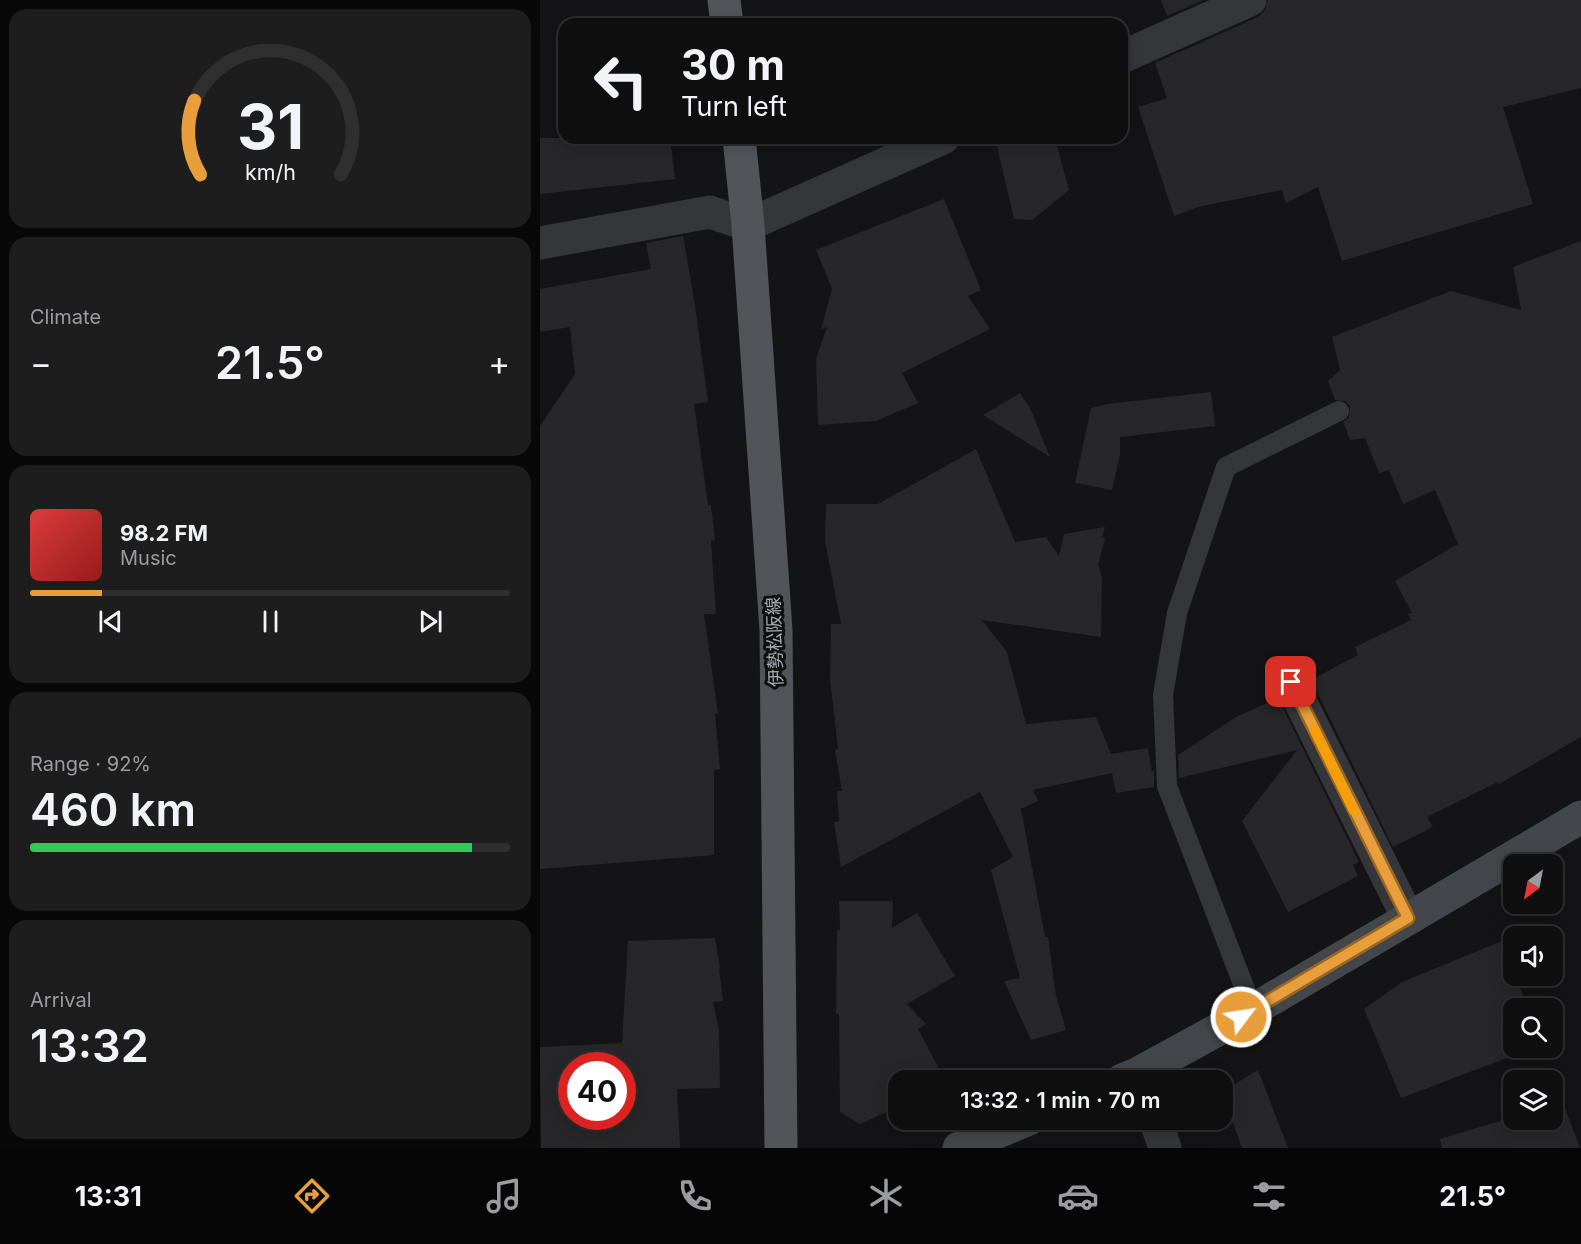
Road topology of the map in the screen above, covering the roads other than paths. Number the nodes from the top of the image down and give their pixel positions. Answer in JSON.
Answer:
{"nodes":[{"id":1,"x":724,"y":0,"type":"edge"},
{"id":2,"x":1250,"y":0,"type":"edge"},
{"id":3,"x":726,"y":18,"type":"edge"},
{"id":4,"x":1128,"y":54,"type":"edge"},
{"id":5,"x":740,"y":144,"type":"edge"},
{"id":6,"x":930,"y":144,"type":"edge"},
{"id":7,"x":748,"y":225,"type":"junction"},
{"id":8,"x":540,"y":243,"type":"edge"},
{"id":9,"x":1339,"y":411,"type":"dead end"},
{"id":10,"x":1291,"y":682,"type":"dead end"},
{"id":11,"x":1581,"y":817,"type":"edge"},
{"id":12,"x":1408,"y":918,"type":"junction"},
{"id":13,"x":1254,"y":1010,"type":"junction"},
{"id":14,"x":1147,"y":1070,"type":"edge"},
{"id":15,"x":1003,"y":1130,"type":"edge"},
{"id":16,"x":1159,"y":1130,"type":"edge"},
{"id":17,"x":781,"y":1148,"type":"edge"},
{"id":18,"x":960,"y":1148,"type":"edge"},
{"id":19,"x":1165,"y":1148,"type":"edge"}],
"edges":[{"from":1,"to":3,"type":"main road"},
{"from":2,"to":4,"type":"street"},
{"from":5,"to":7,"type":"main road","name":"伊勢松阪線"},
{"from":6,"to":7,"type":"street"},
{"from":7,"to":8,"type":"street"},
{"from":7,"to":17,"type":"main road","name":"伊勢松阪線"},
{"from":9,"to":13,"type":"lane"},
{"from":10,"to":12,"type":"street"},
{"from":11,"to":12,"type":"street"},
{"from":12,"to":13,"type":"street"},
{"from":13,"to":14,"type":"street"},
{"from":15,"to":18,"type":"street"},
{"from":16,"to":19,"type":"street"}]}
